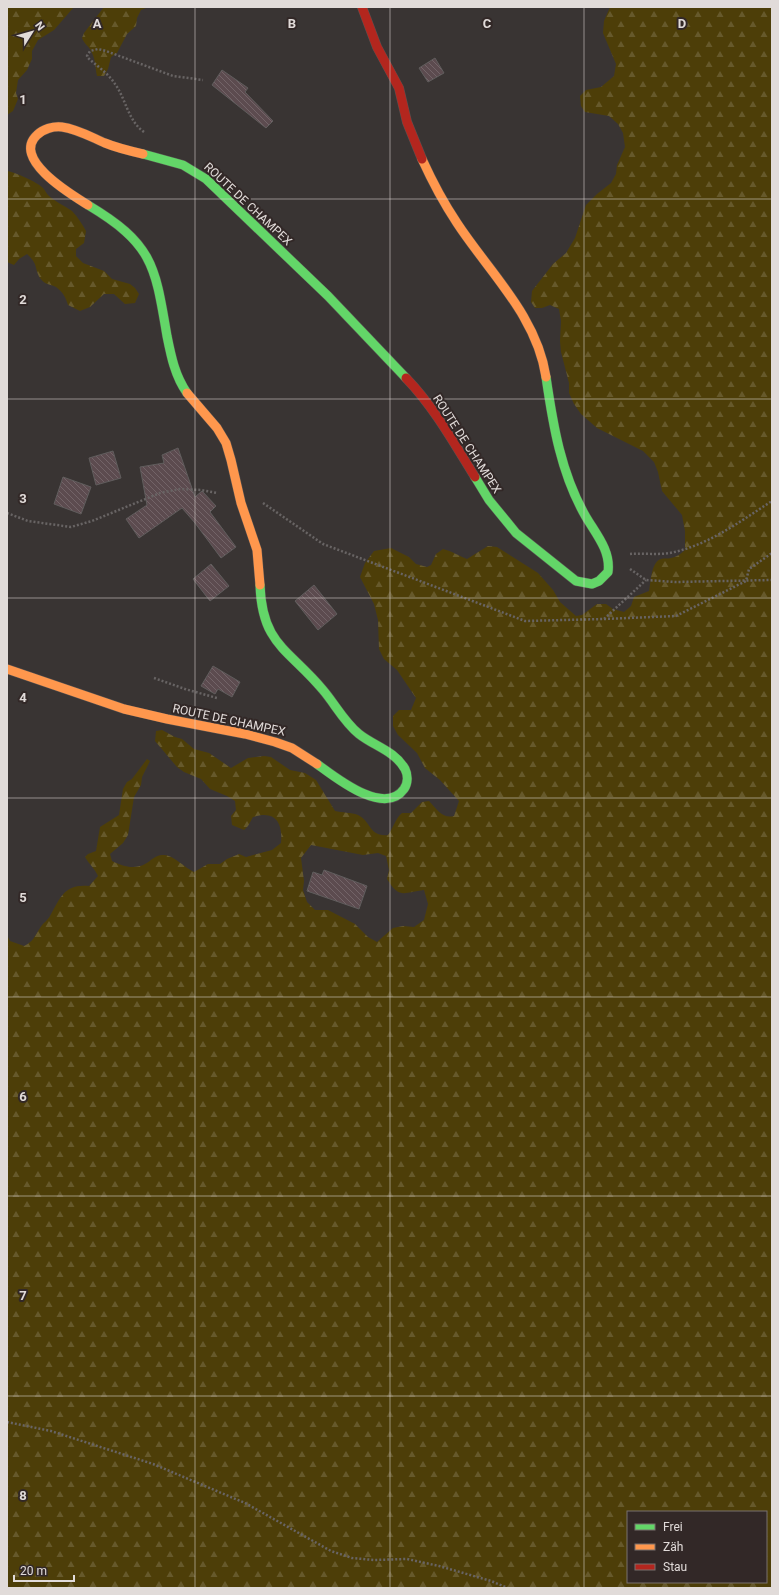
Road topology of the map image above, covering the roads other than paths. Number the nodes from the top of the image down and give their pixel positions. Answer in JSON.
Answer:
{"nodes":[{"id":1,"x":362,"y":7,"type":"edge"},
{"id":2,"x":7,"y":669,"type":"edge"}],
"edges":[{"from":1,"to":2,"type":"street","name":"ROUTE DE CHAMPEX"}]}
